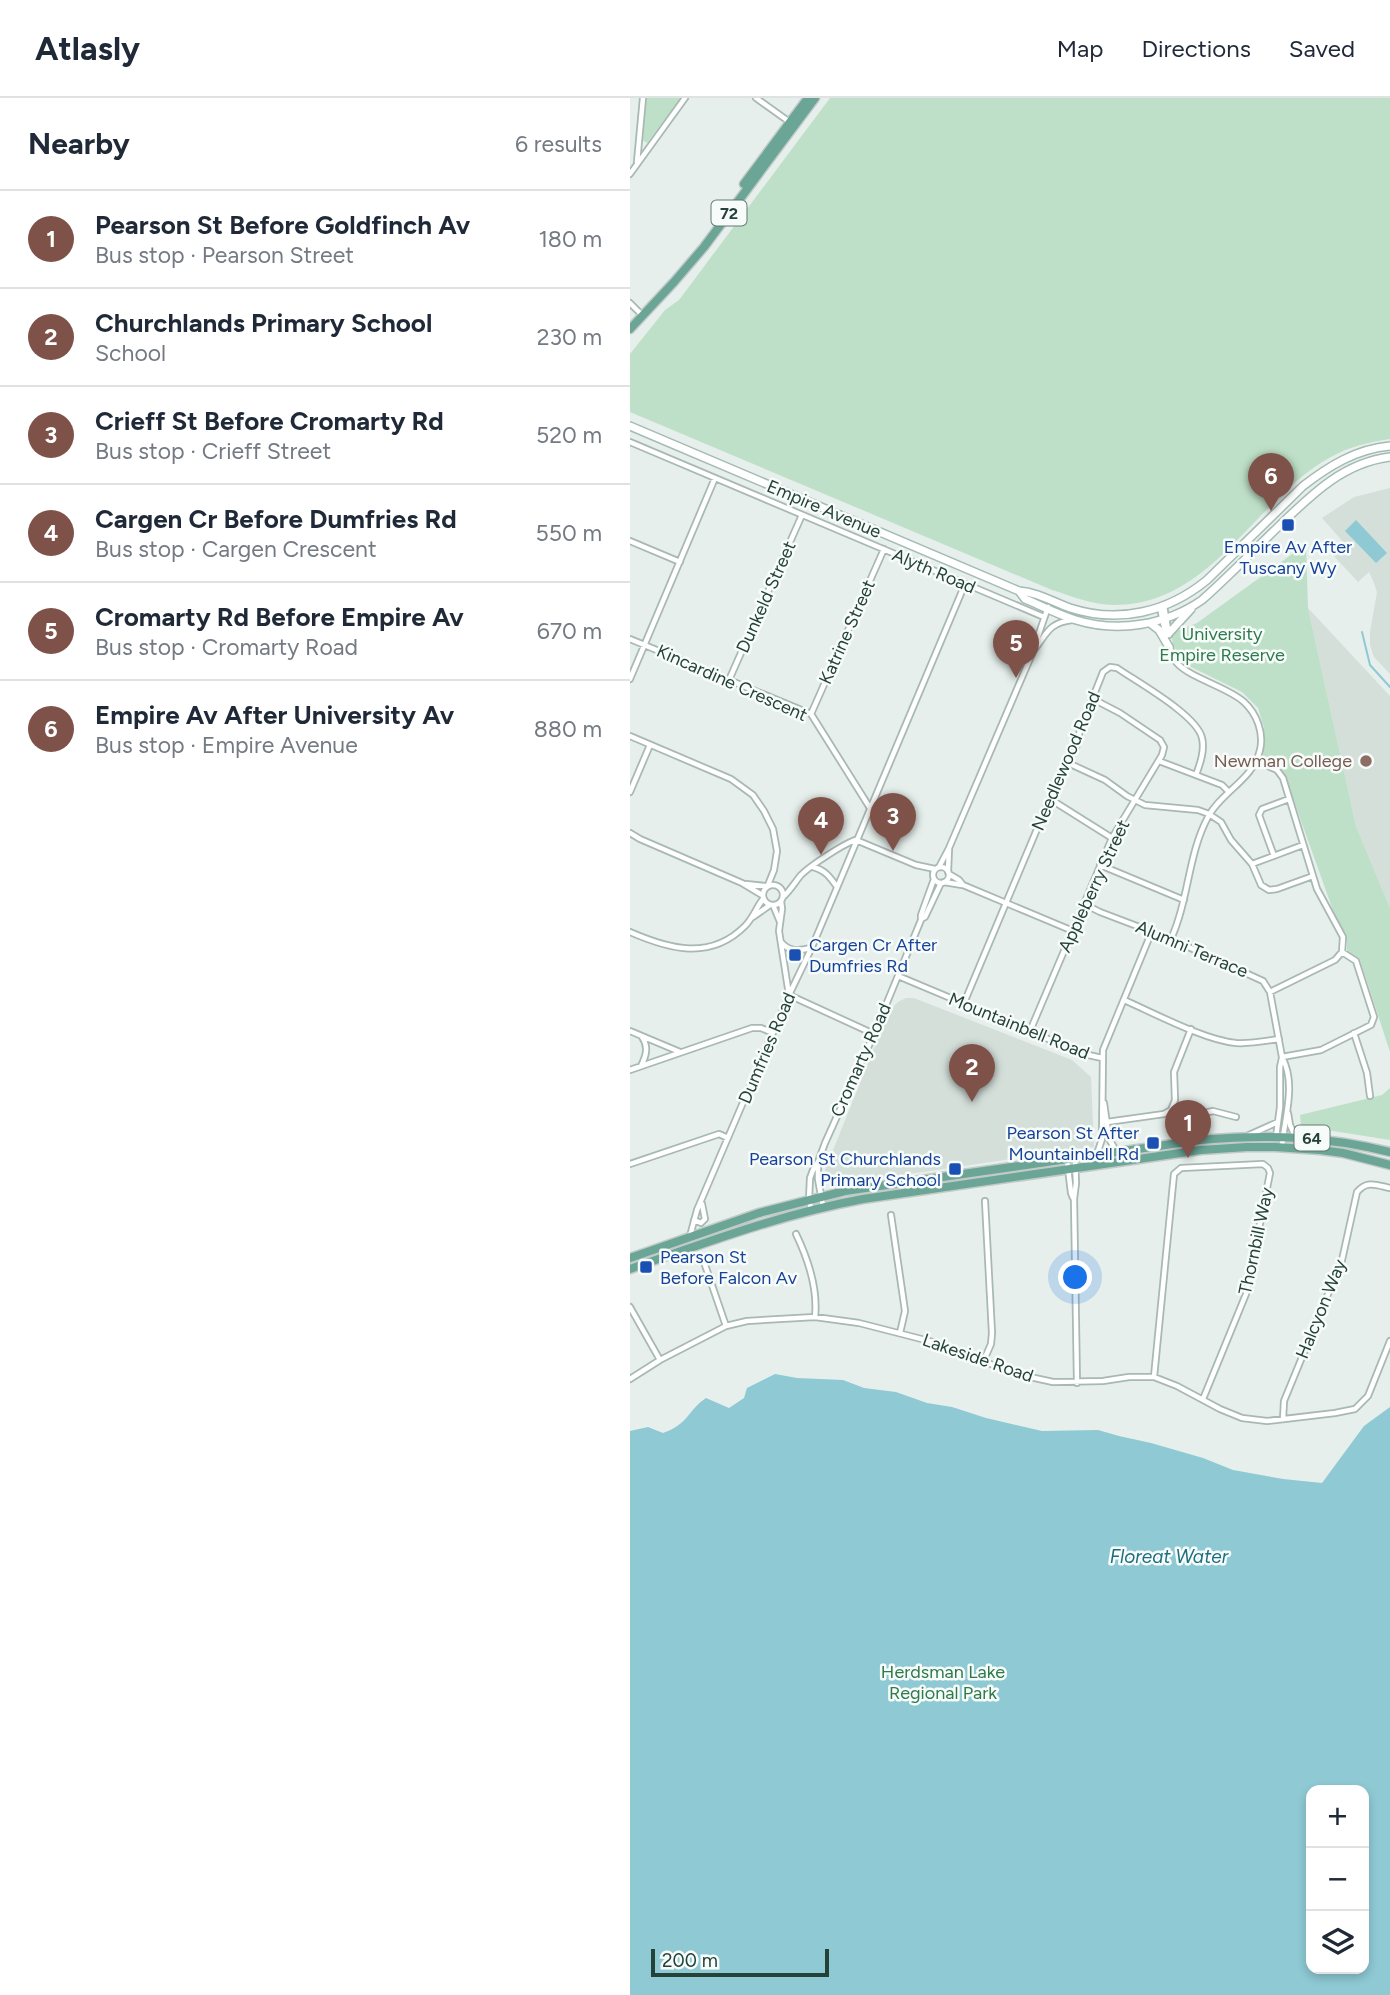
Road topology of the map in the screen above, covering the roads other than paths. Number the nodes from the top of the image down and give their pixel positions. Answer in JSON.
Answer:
{"nodes":[{"id":1,"x":643,"y":98,"type":"edge"},
{"id":2,"x":685,"y":98,"type":"edge"},
{"id":3,"x":756,"y":98,"type":"edge"},
{"id":4,"x":808,"y":98,"type":"edge"},
{"id":5,"x":815,"y":98,"type":"edge"},
{"id":6,"x":792,"y":124,"type":"junction"},
{"id":7,"x":637,"y":162,"type":"junction"},
{"id":8,"x":630,"y":174,"type":"edge"},
{"id":9,"x":630,"y":303,"type":"edge"},
{"id":10,"x":641,"y":314,"type":"junction"},
{"id":11,"x":630,"y":321,"type":"edge"},
{"id":12,"x":630,"y":329,"type":"edge"},
{"id":13,"x":630,"y":426,"type":"edge"},
{"id":14,"x":630,"y":442,"type":"edge"},
{"id":15,"x":1390,"y":446,"type":"edge"},
{"id":16,"x":1390,"y":457,"type":"edge"},
{"id":17,"x":715,"y":478,"type":"junction"},
{"id":18,"x":802,"y":515,"type":"junction"},
{"id":19,"x":630,"y":541,"type":"edge"},
{"id":20,"x":884,"y":549,"type":"junction"},
{"id":21,"x":680,"y":562,"type":"junction"},
{"id":22,"x":965,"y":584,"type":"junction"},
{"id":23,"x":1049,"y":604,"type":"junction"},
{"id":24,"x":1194,"y":606,"type":"junction"},
{"id":25,"x":1162,"y":607,"type":"junction"},
{"id":26,"x":1044,"y":617,"type":"junction"},
{"id":27,"x":1164,"y":619,"type":"junction"},
{"id":28,"x":1075,"y":620,"type":"junction"},
{"id":29,"x":1150,"y":623,"type":"junction"},
{"id":30,"x":630,"y":639,"type":"edge"},
{"id":31,"x":1169,"y":640,"type":"junction"},
{"id":32,"x":645,"y":645,"type":"junction"},
{"id":33,"x":1032,"y":654,"type":"junction"},
{"id":34,"x":630,"y":679,"type":"edge"},
{"id":35,"x":729,"y":680,"type":"junction"},
{"id":36,"x":1093,"y":699,"type":"junction"},
{"id":37,"x":811,"y":714,"type":"junction"},
{"id":38,"x":630,"y":736,"type":"edge"},
{"id":39,"x":650,"y":745,"type":"junction"},
{"id":40,"x":1159,"y":761,"type":"junction"},
{"id":41,"x":1256,"y":761,"type":"junction"},
{"id":42,"x":1066,"y":762,"type":"junction"},
{"id":43,"x":1196,"y":775,"type":"junction"},
{"id":44,"x":630,"y":792,"type":"edge"},
{"id":45,"x":1229,"y":792,"type":"junction"},
{"id":46,"x":1050,"y":799,"type":"junction"},
{"id":47,"x":1289,"y":799,"type":"junction"},
{"id":48,"x":1136,"y":801,"type":"junction"},
{"id":49,"x":871,"y":809,"type":"junction"},
{"id":50,"x":1209,"y":814,"type":"junction"},
{"id":51,"x":630,"y":835,"type":"edge"},
{"id":52,"x":1112,"y":838,"type":"junction"},
{"id":53,"x":856,"y":840,"type":"junction"},
{"id":54,"x":1303,"y":845,"type":"junction"},
{"id":55,"x":949,"y":848,"type":"junction"},
{"id":56,"x":1274,"y":856,"type":"junction"},
{"id":57,"x":1252,"y":864,"type":"junction"},
{"id":58,"x":916,"y":865,"type":"junction"},
{"id":59,"x":1101,"y":865,"type":"junction"},
{"id":60,"x":813,"y":867,"type":"junction"},
{"id":61,"x":937,"y":868,"type":"junction"},
{"id":62,"x":774,"y":870,"type":"junction"},
{"id":63,"x":948,"y":873,"type":"junction"},
{"id":64,"x":1313,"y":876,"type":"junction"},
{"id":65,"x":933,"y":878,"type":"junction"},
{"id":66,"x":742,"y":883,"type":"junction"},
{"id":67,"x":942,"y":883,"type":"junction"},
{"id":68,"x":795,"y":884,"type":"junction"},
{"id":69,"x":963,"y":885,"type":"junction"},
{"id":70,"x":767,"y":886,"type":"junction"},
{"id":71,"x":778,"y":886,"type":"junction"},
{"id":72,"x":837,"y":888,"type":"junction"},
{"id":73,"x":763,"y":897,"type":"junction"},
{"id":74,"x":782,"y":899,"type":"junction"},
{"id":75,"x":1184,"y":900,"type":"junction"},
{"id":76,"x":1006,"y":903,"type":"junction"},
{"id":77,"x":1084,"y":904,"type":"junction"},
{"id":78,"x":771,"y":905,"type":"junction"},
{"id":79,"x":753,"y":917,"type":"junction"},
{"id":80,"x":921,"y":920,"type":"junction"},
{"id":81,"x":780,"y":923,"type":"junction"},
{"id":82,"x":1073,"y":931,"type":"junction"},
{"id":83,"x":1152,"y":931,"type":"junction"},
{"id":84,"x":630,"y":932,"type":"edge"},
{"id":85,"x":1171,"y":939,"type":"junction"},
{"id":86,"x":780,"y":941,"type":"junction"},
{"id":87,"x":812,"y":947,"type":"junction"},
{"id":88,"x":1342,"y":952,"type":"junction"},
{"id":89,"x":898,"y":976,"type":"junction"},
{"id":90,"x":1270,"y":992,"type":"junction"},
{"id":91,"x":789,"y":995,"type":"junction"},
{"id":92,"x":1124,"y":1000,"type":"junction"},
{"id":93,"x":964,"y":1003,"type":"junction"},
{"id":94,"x":1191,"y":1029,"type":"junction"},
{"id":95,"x":630,"y":1031,"type":"edge"},
{"id":96,"x":1030,"y":1031,"type":"junction"},
{"id":97,"x":773,"y":1033,"type":"junction"},
{"id":98,"x":1354,"y":1033,"type":"junction"},
{"id":99,"x":874,"y":1034,"type":"junction"},
{"id":100,"x":641,"y":1036,"type":"junction"},
{"id":101,"x":1279,"y":1039,"type":"junction"},
{"id":102,"x":681,"y":1053,"type":"junction"},
{"id":103,"x":1102,"y":1058,"type":"junction"},
{"id":104,"x":1282,"y":1058,"type":"junction"},
{"id":105,"x":641,"y":1066,"type":"junction"},
{"id":106,"x":630,"y":1070,"type":"edge"},
{"id":107,"x":1370,"y":1096,"type":"dead end"},
{"id":108,"x":1103,"y":1103,"type":"junction"},
{"id":109,"x":1173,"y":1106,"type":"junction"},
{"id":110,"x":1287,"y":1109,"type":"junction"},
{"id":111,"x":1236,"y":1117,"type":"dead end"},
{"id":112,"x":1107,"y":1122,"type":"junction"},
{"id":113,"x":1278,"y":1122,"type":"junction"},
{"id":114,"x":1248,"y":1136,"type":"junction"},
{"id":115,"x":1279,"y":1136,"type":"junction"},
{"id":116,"x":1295,"y":1136,"type":"junction"},
{"id":117,"x":729,"y":1138,"type":"junction"},
{"id":118,"x":1278,"y":1147,"type":"junction"},
{"id":119,"x":1390,"y":1152,"type":"edge"},
{"id":120,"x":1118,"y":1153,"type":"junction"},
{"id":121,"x":1096,"y":1156,"type":"junction"},
{"id":122,"x":1071,"y":1159,"type":"junction"},
{"id":123,"x":818,"y":1162,"type":"junction"},
{"id":124,"x":630,"y":1164,"type":"edge"},
{"id":125,"x":1390,"y":1165,"type":"edge"},
{"id":126,"x":1072,"y":1170,"type":"junction"},
{"id":127,"x":1390,"y":1188,"type":"edge"},
{"id":128,"x":820,"y":1196,"type":"junction"},
{"id":129,"x":809,"y":1199,"type":"junction"},
{"id":130,"x":985,"y":1201,"type":"dead end"},
{"id":131,"x":702,"y":1203,"type":"junction"},
{"id":132,"x":823,"y":1206,"type":"junction"},
{"id":133,"x":811,"y":1209,"type":"junction"},
{"id":134,"x":891,"y":1215,"type":"dead end"},
{"id":135,"x":694,"y":1220,"type":"junction"},
{"id":136,"x":796,"y":1234,"type":"dead end"},
{"id":137,"x":690,"y":1237,"type":"junction"},
{"id":138,"x":630,"y":1258,"type":"edge"},
{"id":139,"x":704,"y":1262,"type":"dead end"},
{"id":140,"x":630,"y":1269,"type":"edge"},
{"id":141,"x":630,"y":1307,"type":"edge"},
{"id":142,"x":815,"y":1317,"type":"junction"},
{"id":143,"x":726,"y":1326,"type":"junction"},
{"id":144,"x":900,"y":1334,"type":"junction"},
{"id":145,"x":1390,"y":1341,"type":"edge"},
{"id":146,"x":660,"y":1360,"type":"junction"},
{"id":147,"x":984,"y":1360,"type":"junction"},
{"id":148,"x":1154,"y":1377,"type":"junction"},
{"id":149,"x":630,"y":1379,"type":"edge"},
{"id":150,"x":1077,"y":1383,"type":"junction"},
{"id":151,"x":1203,"y":1399,"type":"junction"},
{"id":152,"x":1283,"y":1419,"type":"junction"}],
"edges":[{"from":1,"to":7,"type":"street"},
{"from":2,"to":7,"type":"street"},
{"from":3,"to":6,"type":"street"},
{"from":4,"to":6,"type":"main road","number":"72"},
{"from":5,"to":6,"type":"main road","number":"72"},
{"from":6,"to":10,"type":"main road","number":"72"},
{"from":7,"to":8,"type":"street"},
{"from":9,"to":10,"type":"street"},
{"from":10,"to":11,"type":"main road","number":"72"},
{"from":10,"to":12,"type":"main road","number":"72"},
{"from":13,"to":23,"type":"main road","name":"Empire Avenue"},
{"from":14,"to":17,"type":"street","name":"Alyth Road"},
{"from":15,"to":25,"type":"main road","name":"Empire Avenue"},
{"from":16,"to":24,"type":"main road","name":"Empire Avenue"},
{"from":17,"to":18,"type":"street","name":"Alyth Road"},
{"from":17,"to":21,"type":"street"},
{"from":18,"to":20,"type":"street","name":"Alyth Road"},
{"from":18,"to":35,"type":"street","name":"Dunkeld Street"},
{"from":19,"to":21,"type":"street"},
{"from":20,"to":22,"type":"street","name":"Alyth Road"},
{"from":20,"to":37,"type":"street","name":"Katrine Street"},
{"from":21,"to":32,"type":"street"},
{"from":22,"to":26,"type":"street","name":"Alyth Road"},
{"from":22,"to":49,"type":"street","name":"Dumfries Road"},
{"from":23,"to":25,"type":"main road","name":"Empire Avenue"},
{"from":23,"to":26,"type":"street","name":"Cromarty Road"},
{"from":23,"to":28,"type":"main road","name":"Empire Avenue"},
{"from":24,"to":27,"type":"main road","name":"Empire Avenue"},
{"from":24,"to":31,"type":"main road"},
{"from":25,"to":27,"type":"street"},
{"from":26,"to":33,"type":"street","name":"Cromarty Road"},
{"from":27,"to":29,"type":"main road","name":"Empire Avenue"},
{"from":27,"to":31,"type":"street"},
{"from":28,"to":29,"type":"main road","name":"Empire Avenue"},
{"from":28,"to":33,"type":"street","name":"Cromarty Road"},
{"from":29,"to":31,"type":"main road"},
{"from":30,"to":32,"type":"street","name":"Kincardine Crescent"},
{"from":31,"to":41,"type":"street"},
{"from":32,"to":34,"type":"street"},
{"from":32,"to":35,"type":"street","name":"Kincardine Crescent"},
{"from":33,"to":55,"type":"street","name":"Cromarty Road"},
{"from":35,"to":37,"type":"street","name":"Kincardine Crescent"},
{"from":36,"to":40,"type":"street"},
{"from":36,"to":42,"type":"street","name":"Needlewood Road"},
{"from":36,"to":43,"type":"street","name":"Needlewood Road"},
{"from":37,"to":49,"type":"street","name":"Kincardine Crescent"},
{"from":38,"to":39,"type":"street"},
{"from":39,"to":44,"type":"street"},
{"from":39,"to":62,"type":"street"},
{"from":40,"to":43,"type":"street"},
{"from":40,"to":48,"type":"street","name":"Appleberry Street"},
{"from":41,"to":45,"type":"street"},
{"from":41,"to":47,"type":"street"},
{"from":42,"to":46,"type":"street","name":"Needlewood Road"},
{"from":42,"to":48,"type":"street"},
{"from":43,"to":45,"type":"street"},
{"from":45,"to":50,"type":"street"},
{"from":46,"to":52,"type":"street"},
{"from":46,"to":76,"type":"street","name":"Needlewood Road"},
{"from":47,"to":54,"type":"street"},
{"from":47,"to":56,"type":"street"},
{"from":48,"to":50,"type":"street"},
{"from":48,"to":52,"type":"street","name":"Appleberry Street"},
{"from":49,"to":53,"type":"street","name":"Dumfries Road"},
{"from":50,"to":57,"type":"street"},
{"from":50,"to":75,"type":"street"},
{"from":51,"to":66,"type":"street"},
{"from":52,"to":59,"type":"street","name":"Appleberry Street"},
{"from":53,"to":58,"type":"street"},
{"from":53,"to":60,"type":"street"},
{"from":53,"to":72,"type":"street","name":"Dumfries Road"},
{"from":54,"to":56,"type":"street"},
{"from":54,"to":64,"type":"street"},
{"from":55,"to":61,"type":"street","name":"Cromarty Road"},
{"from":55,"to":63,"type":"street","name":"Cromarty Road"},
{"from":56,"to":57,"type":"street"},
{"from":57,"to":64,"type":"street"},
{"from":58,"to":61,"type":"street"},
{"from":58,"to":65,"type":"street"},
{"from":59,"to":75,"type":"street"},
{"from":59,"to":77,"type":"street","name":"Appleberry Street"},
{"from":60,"to":68,"type":"street"},
{"from":60,"to":72,"type":"street"},
{"from":61,"to":63,"type":"street"},
{"from":61,"to":65,"type":"street","name":"Cromarty Road"},
{"from":62,"to":70,"type":"street"},
{"from":62,"to":71,"type":"street"},
{"from":63,"to":67,"type":"street","name":"Cromarty Road"},
{"from":63,"to":69,"type":"street"},
{"from":64,"to":88,"type":"street"},
{"from":65,"to":67,"type":"street"},
{"from":65,"to":80,"type":"street","name":"Cromarty Road"},
{"from":66,"to":70,"type":"street"},
{"from":66,"to":73,"type":"street"},
{"from":67,"to":69,"type":"street"},
{"from":67,"to":80,"type":"street","name":"Cromarty Road"},
{"from":68,"to":71,"type":"street"},
{"from":68,"to":74,"type":"street"},
{"from":69,"to":76,"type":"street"},
{"from":70,"to":71,"type":"street"},
{"from":70,"to":73,"type":"street"},
{"from":71,"to":74,"type":"street"},
{"from":72,"to":87,"type":"street","name":"Dumfries Road"},
{"from":73,"to":78,"type":"street"},
{"from":73,"to":79,"type":"street"},
{"from":74,"to":78,"type":"street"},
{"from":74,"to":81,"type":"street"},
{"from":75,"to":85,"type":"street"},
{"from":76,"to":82,"type":"street"},
{"from":76,"to":93,"type":"street","name":"Needlewood Road"},
{"from":77,"to":82,"type":"street","name":"Appleberry Street"},
{"from":77,"to":83,"type":"street","name":"Alumni Terrace"},
{"from":78,"to":79,"type":"street"},
{"from":78,"to":81,"type":"street"},
{"from":79,"to":84,"type":"street"},
{"from":80,"to":89,"type":"street","name":"Cromarty Road"},
{"from":81,"to":86,"type":"street"},
{"from":82,"to":96,"type":"street","name":"Appleberry Street"},
{"from":83,"to":85,"type":"street","name":"Alumni Terrace"},
{"from":83,"to":92,"type":"street"},
{"from":85,"to":90,"type":"street","name":"Alumni Terrace"},
{"from":86,"to":87,"type":"street"},
{"from":86,"to":91,"type":"street"},
{"from":87,"to":91,"type":"street","name":"Dumfries Road"},
{"from":88,"to":90,"type":"street"},
{"from":88,"to":98,"type":"street"},
{"from":89,"to":93,"type":"street","name":"Mountainbell Road"},
{"from":89,"to":99,"type":"street","name":"Cromarty Road"},
{"from":90,"to":101,"type":"street"},
{"from":91,"to":97,"type":"street","name":"Dumfries Road"},
{"from":91,"to":99,"type":"street"},
{"from":92,"to":94,"type":"street"},
{"from":92,"to":103,"type":"street"},
{"from":93,"to":96,"type":"street","name":"Mountainbell Road"},
{"from":94,"to":101,"type":"street"},
{"from":94,"to":109,"type":"street"},
{"from":95,"to":100,"type":"street"},
{"from":96,"to":103,"type":"street","name":"Mountainbell Road"},
{"from":97,"to":102,"type":"street"},
{"from":97,"to":117,"type":"street","name":"Dumfries Road"},
{"from":98,"to":104,"type":"street"},
{"from":98,"to":107,"type":"street"},
{"from":99,"to":123,"type":"street","name":"Cromarty Road"},
{"from":100,"to":102,"type":"street"},
{"from":100,"to":105,"type":"street"},
{"from":101,"to":104,"type":"street"},
{"from":102,"to":105,"type":"street"},
{"from":103,"to":108,"type":"street"},
{"from":104,"to":110,"type":"street"},
{"from":104,"to":113,"type":"street"},
{"from":105,"to":106,"type":"street"},
{"from":108,"to":112,"type":"street"},
{"from":108,"to":121,"type":"street"},
{"from":109,"to":111,"type":"street"},
{"from":109,"to":112,"type":"street"},
{"from":110,"to":115,"type":"street"},
{"from":110,"to":116,"type":"street"},
{"from":112,"to":120,"type":"street"},
{"from":113,"to":114,"type":"street"},
{"from":113,"to":115,"type":"street"},
{"from":114,"to":115,"type":"main road","number":"64"},
{"from":114,"to":120,"type":"main road","number":"64"},
{"from":115,"to":116,"type":"main road","number":"64"},
{"from":115,"to":118,"type":"street"},
{"from":116,"to":119,"type":"main road","number":"64"},
{"from":117,"to":124,"type":"street"},
{"from":117,"to":131,"type":"street","name":"Dumfries Road"},
{"from":118,"to":125,"type":"main road","number":"64"},
{"from":118,"to":126,"type":"main road","number":"64"},
{"from":120,"to":121,"type":"main road","number":"64"},
{"from":121,"to":122,"type":"main road","number":"64"},
{"from":122,"to":126,"type":"street"},
{"from":122,"to":128,"type":"main road","number":"64"},
{"from":123,"to":128,"type":"street","name":"Cromarty Road"},
{"from":123,"to":129,"type":"street","name":"Cromarty Road"},
{"from":126,"to":132,"type":"main road","number":"64"},
{"from":126,"to":150,"type":"street"},
{"from":127,"to":152,"type":"street","name":"Halcyon Way"},
{"from":128,"to":129,"type":"main road","number":"64"},
{"from":128,"to":132,"type":"street","name":"Cromarty Road"},
{"from":129,"to":133,"type":"street","name":"Cromarty Road"},
{"from":129,"to":137,"type":"main road","number":"64"},
{"from":130,"to":147,"type":"street"},
{"from":131,"to":135,"type":"street","name":"Dumfries Road"},
{"from":131,"to":135,"type":"street","name":"Dumfries Road"},
{"from":132,"to":133,"type":"main road","number":"64"},
{"from":133,"to":140,"type":"main road","number":"64"},
{"from":134,"to":144,"type":"street"},
{"from":135,"to":137,"type":"street","name":"Dumfries Road"},
{"from":136,"to":142,"type":"street"},
{"from":137,"to":138,"type":"main road","number":"64"},
{"from":139,"to":143,"type":"street"},
{"from":141,"to":146,"type":"street"},
{"from":142,"to":143,"type":"street","name":"Lakeside Road"},
{"from":142,"to":144,"type":"street","name":"Lakeside Road"},
{"from":143,"to":146,"type":"street","name":"Lakeside Road"},
{"from":144,"to":147,"type":"street","name":"Lakeside Road"},
{"from":145,"to":152,"type":"street","name":"Lakeside Road"},
{"from":146,"to":149,"type":"street","name":"Lakeside Road"},
{"from":147,"to":150,"type":"street","name":"Lakeside Road"},
{"from":148,"to":150,"type":"street","name":"Lakeside Road"},
{"from":148,"to":151,"type":"street","name":"Lakeside Road"},
{"from":148,"to":151,"type":"street","name":"Thornbill Way"},
{"from":151,"to":152,"type":"street","name":"Lakeside Road"}]}
